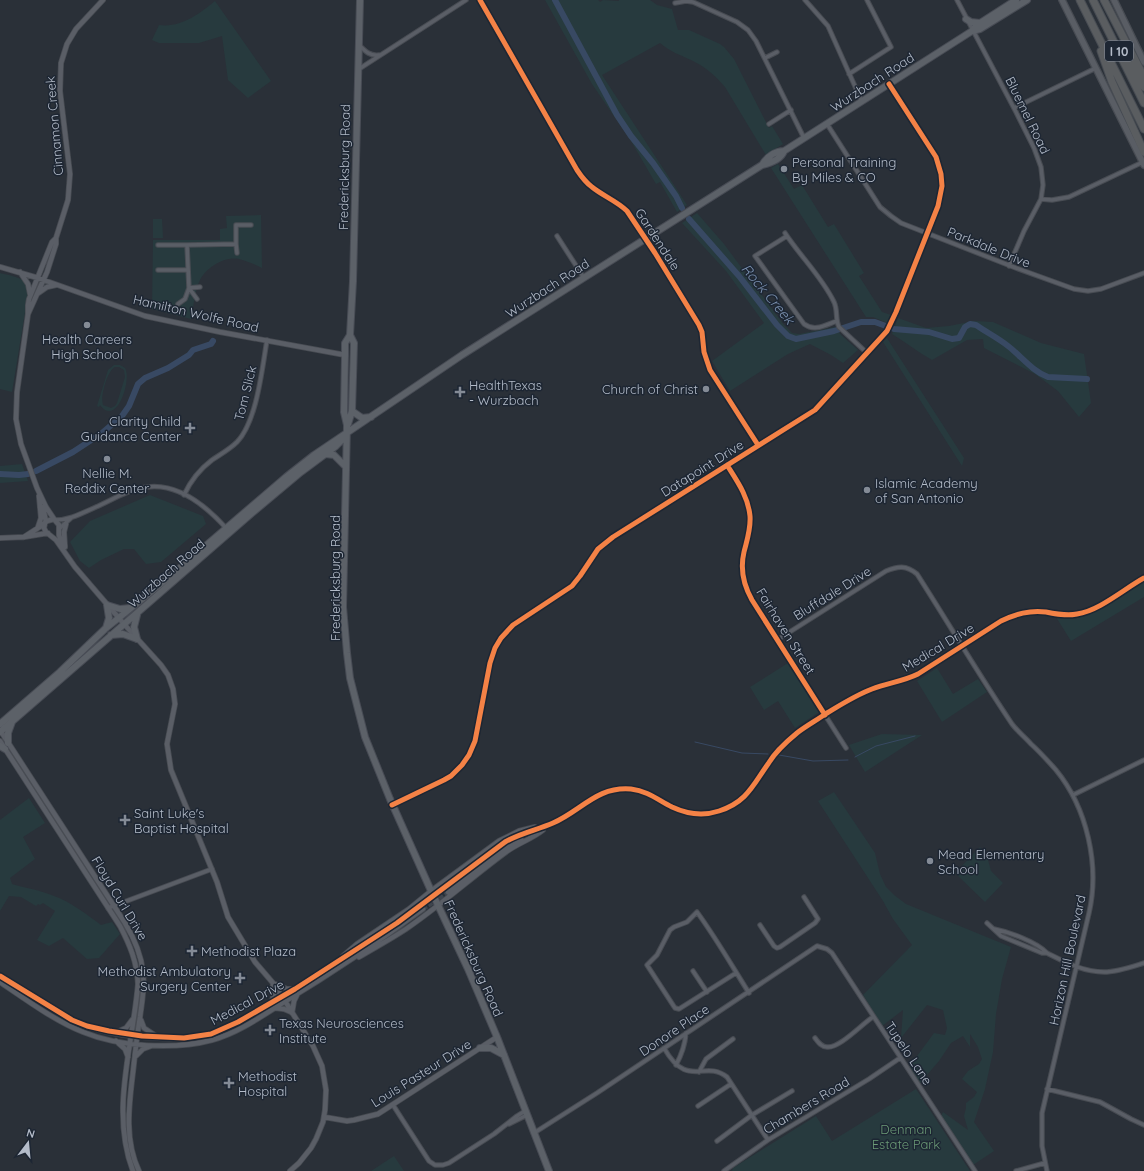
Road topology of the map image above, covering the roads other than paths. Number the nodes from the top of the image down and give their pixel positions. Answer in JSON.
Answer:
{"nodes":[{"id":1,"x":103,"y":0,"type":"edge"},
{"id":2,"x":360,"y":0,"type":"edge"},
{"id":3,"x":466,"y":0,"type":"edge"},
{"id":4,"x":480,"y":0,"type":"edge"},
{"id":5,"x":806,"y":0,"type":"edge"},
{"id":6,"x":867,"y":0,"type":"edge"},
{"id":7,"x":957,"y":0,"type":"edge"},
{"id":8,"x":1016,"y":0,"type":"edge"},
{"id":9,"x":1027,"y":0,"type":"edge"},
{"id":10,"x":1062,"y":0,"type":"edge"},
{"id":11,"x":1080,"y":0,"type":"edge"},
{"id":12,"x":1093,"y":0,"type":"edge"},
{"id":13,"x":1104,"y":0,"type":"edge"},
{"id":14,"x":1114,"y":0,"type":"edge"},
{"id":15,"x":690,"y":1,"type":"edge"},
{"id":16,"x":675,"y":3,"type":"dead end"},
{"id":17,"x":966,"y":19,"type":"junction"},
{"id":18,"x":980,"y":23,"type":"junction"},
{"id":19,"x":1104,"y":23,"type":"junction"},
{"id":20,"x":1094,"y":28,"type":"junction"},
{"id":21,"x":972,"y":31,"type":"junction"},
{"id":22,"x":358,"y":43,"type":"junction"},
{"id":23,"x":777,"y":52,"type":"dead end"},
{"id":24,"x":1142,"y":53,"type":"edge"},
{"id":25,"x":380,"y":55,"type":"junction"},
{"id":26,"x":765,"y":58,"type":"junction"},
{"id":27,"x":1144,"y":62,"type":"edge"},
{"id":28,"x":1096,"y":68,"type":"junction"},
{"id":29,"x":358,"y":70,"type":"junction"},
{"id":30,"x":849,"y":74,"type":"junction"},
{"id":31,"x":1144,"y":77,"type":"edge"},
{"id":32,"x":889,"y":84,"type":"junction"},
{"id":33,"x":1144,"y":87,"type":"edge"},
{"id":34,"x":862,"y":102,"type":"junction"},
{"id":35,"x":1144,"y":103,"type":"edge"},
{"id":36,"x":1014,"y":108,"type":"junction"},
{"id":37,"x":790,"y":110,"type":"junction"},
{"id":38,"x":769,"y":124,"type":"dead end"},
{"id":39,"x":827,"y":124,"type":"junction"},
{"id":40,"x":1144,"y":129,"type":"edge"},
{"id":41,"x":804,"y":138,"type":"junction"},
{"id":42,"x":1144,"y":152,"type":"edge"},
{"id":43,"x":1143,"y":164,"type":"edge"},
{"id":44,"x":1041,"y":199,"type":"junction"},
{"id":45,"x":251,"y":225,"type":"dead end"},
{"id":46,"x":927,"y":233,"type":"junction"},
{"id":47,"x":557,"y":236,"type":"dead end"},
{"id":48,"x":56,"y":238,"type":"junction"},
{"id":49,"x":646,"y":238,"type":"junction"},
{"id":50,"x":236,"y":244,"type":"junction"},
{"id":51,"x":158,"y":245,"type":"dead end"},
{"id":52,"x":187,"y":245,"type":"junction"},
{"id":53,"x":237,"y":253,"type":"dead end"},
{"id":54,"x":1009,"y":266,"type":"junction"},
{"id":55,"x":0,"y":267,"type":"edge"},
{"id":56,"x":158,"y":270,"type":"dead end"},
{"id":57,"x":188,"y":270,"type":"junction"},
{"id":58,"x":20,"y":272,"type":"junction"},
{"id":59,"x":1144,"y":273,"type":"edge"},
{"id":60,"x":38,"y":278,"type":"junction"},
{"id":61,"x":584,"y":278,"type":"junction"},
{"id":62,"x":43,"y":280,"type":"junction"},
{"id":63,"x":59,"y":285,"type":"junction"},
{"id":64,"x":200,"y":287,"type":"dead end"},
{"id":65,"x":189,"y":288,"type":"junction"},
{"id":66,"x":30,"y":295,"type":"junction"},
{"id":67,"x":36,"y":295,"type":"junction"},
{"id":68,"x":197,"y":299,"type":"dead end"},
{"id":69,"x":178,"y":304,"type":"dead end"},
{"id":70,"x":28,"y":314,"type":"junction"},
{"id":71,"x":837,"y":322,"type":"junction"},
{"id":72,"x":350,"y":335,"type":"junction"},
{"id":73,"x":267,"y":340,"type":"junction"},
{"id":74,"x":867,"y":353,"type":"junction"},
{"id":75,"x":345,"y":355,"type":"junction"},
{"id":76,"x":353,"y":364,"type":"junction"},
{"id":77,"x":352,"y":411,"type":"junction"},
{"id":78,"x":371,"y":417,"type":"junction"},
{"id":79,"x":347,"y":425,"type":"junction"},
{"id":80,"x":347,"y":434,"type":"junction"},
{"id":81,"x":758,"y":445,"type":"junction"},
{"id":82,"x":326,"y":454,"type":"junction"},
{"id":83,"x":727,"y":465,"type":"junction"},
{"id":84,"x":346,"y":467,"type":"junction"},
{"id":85,"x":38,"y":488,"type":"junction"},
{"id":86,"x":39,"y":494,"type":"junction"},
{"id":87,"x":184,"y":495,"type":"junction"},
{"id":88,"x":71,"y":518,"type":"junction"},
{"id":89,"x":55,"y":520,"type":"junction"},
{"id":90,"x":46,"y":523,"type":"junction"},
{"id":91,"x":66,"y":524,"type":"junction"},
{"id":92,"x":38,"y":529,"type":"junction"},
{"id":93,"x":59,"y":530,"type":"junction"},
{"id":94,"x":228,"y":530,"type":"junction"},
{"id":95,"x":49,"y":534,"type":"junction"},
{"id":96,"x":24,"y":537,"type":"junction"},
{"id":97,"x":0,"y":538,"type":"edge"},
{"id":98,"x":66,"y":551,"type":"junction"},
{"id":99,"x":68,"y":557,"type":"junction"},
{"id":100,"x":899,"y":566,"type":"joint"},
{"id":101,"x":1144,"y":578,"type":"edge"},
{"id":102,"x":107,"y":604,"type":"junction"},
{"id":103,"x":133,"y":608,"type":"junction"},
{"id":104,"x":139,"y":611,"type":"junction"},
{"id":105,"x":119,"y":618,"type":"junction"},
{"id":106,"x":124,"y":624,"type":"junction"},
{"id":107,"x":105,"y":629,"type":"junction"},
{"id":108,"x":112,"y":635,"type":"junction"},
{"id":109,"x":137,"y":639,"type":"junction"},
{"id":110,"x":777,"y":640,"type":"junction"},
{"id":111,"x":962,"y":646,"type":"junction"},
{"id":112,"x":825,"y":715,"type":"junction"},
{"id":113,"x":0,"y":716,"type":"edge"},
{"id":114,"x":13,"y":717,"type":"junction"},
{"id":115,"x":0,"y":729,"type":"edge"},
{"id":116,"x":0,"y":741,"type":"edge"},
{"id":117,"x":5,"y":746,"type":"edge"},
{"id":118,"x":846,"y":748,"type":"dead end"},
{"id":119,"x":1144,"y":760,"type":"edge"},
{"id":120,"x":1073,"y":796,"type":"junction"},
{"id":121,"x":392,"y":805,"type":"junction"},
{"id":122,"x":552,"y":824,"type":"junction"},
{"id":123,"x":543,"y":830,"type":"junction"},
{"id":124,"x":212,"y":869,"type":"junction"},
{"id":125,"x":446,"y":886,"type":"tunnel mouth"},
{"id":126,"x":431,"y":892,"type":"junction"},
{"id":127,"x":448,"y":892,"type":"tunnel mouth"},
{"id":128,"x":804,"y":897,"type":"dead end"},
{"id":129,"x":437,"y":904,"type":"junction"},
{"id":130,"x":114,"y":906,"type":"junction"},
{"id":131,"x":108,"y":908,"type":"junction"},
{"id":132,"x":987,"y":923,"type":"dead end"},
{"id":133,"x":760,"y":925,"type":"dead end"},
{"id":134,"x":993,"y":929,"type":"junction"},
{"id":135,"x":1014,"y":935,"type":"junction"},
{"id":136,"x":1012,"y":940,"type":"junction"},
{"id":137,"x":136,"y":944,"type":"junction"},
{"id":138,"x":130,"y":946,"type":"junction"},
{"id":139,"x":825,"y":948,"type":"joint"},
{"id":140,"x":1047,"y":953,"type":"junction"},
{"id":141,"x":336,"y":962,"type":"junction"},
{"id":142,"x":1144,"y":963,"type":"edge"},
{"id":143,"x":343,"y":966,"type":"junction"},
{"id":144,"x":1077,"y":967,"type":"junction"},
{"id":145,"x":693,"y":971,"type":"dead end"},
{"id":146,"x":736,"y":973,"type":"junction"},
{"id":147,"x":0,"y":976,"type":"edge"},
{"id":148,"x":0,"y":982,"type":"edge"},
{"id":149,"x":273,"y":983,"type":"junction"},
{"id":150,"x":295,"y":989,"type":"junction"},
{"id":151,"x":707,"y":992,"type":"junction"},
{"id":152,"x":749,"y":992,"type":"junction"},
{"id":153,"x":298,"y":994,"type":"junction"},
{"id":154,"x":282,"y":996,"type":"junction"},
{"id":155,"x":37,"y":999,"type":"junction"},
{"id":156,"x":285,"y":1001,"type":"junction"},
{"id":157,"x":271,"y":1003,"type":"junction"},
{"id":158,"x":34,"y":1004,"type":"junction"},
{"id":159,"x":275,"y":1008,"type":"junction"},
{"id":160,"x":292,"y":1013,"type":"junction"},
{"id":161,"x":134,"y":1016,"type":"junction"},
{"id":162,"x":140,"y":1017,"type":"junction"},
{"id":163,"x":873,"y":1017,"type":"junction"},
{"id":164,"x":115,"y":1033,"type":"junction"},
{"id":165,"x":686,"y":1033,"type":"junction"},
{"id":166,"x":132,"y":1035,"type":"junction"},
{"id":167,"x":138,"y":1036,"type":"junction"},
{"id":168,"x":159,"y":1037,"type":"junction"},
{"id":169,"x":497,"y":1037,"type":"junction"},
{"id":170,"x":815,"y":1038,"type":"dead end"},
{"id":171,"x":733,"y":1039,"type":"dead end"},
{"id":172,"x":116,"y":1041,"type":"junction"},
{"id":173,"x":130,"y":1043,"type":"junction"},
{"id":174,"x":136,"y":1044,"type":"junction"},
{"id":175,"x":153,"y":1045,"type":"junction"},
{"id":176,"x":480,"y":1048,"type":"junction"},
{"id":177,"x":664,"y":1048,"type":"junction"},
{"id":178,"x":504,"y":1055,"type":"junction"},
{"id":179,"x":128,"y":1057,"type":"junction"},
{"id":180,"x":135,"y":1057,"type":"junction"},
{"id":181,"x":900,"y":1058,"type":"junction"},
{"id":182,"x":676,"y":1065,"type":"junction"},
{"id":183,"x":699,"y":1072,"type":"junction"},
{"id":184,"x":731,"y":1084,"type":"junction"},
{"id":185,"x":1047,"y":1089,"type":"junction"},
{"id":186,"x":792,"y":1091,"type":"dead end"},
{"id":187,"x":393,"y":1105,"type":"junction"},
{"id":188,"x":698,"y":1106,"type":"dead end"},
{"id":189,"x":526,"y":1113,"type":"junction"},
{"id":190,"x":752,"y":1115,"type":"junction"},
{"id":191,"x":324,"y":1117,"type":"junction"},
{"id":192,"x":1144,"y":1124,"type":"edge"},
{"id":193,"x":533,"y":1133,"type":"junction"},
{"id":194,"x":768,"y":1140,"type":"junction"},
{"id":195,"x":718,"y":1141,"type":"dead end"},
{"id":196,"x":1045,"y":1163,"type":"junction"},
{"id":197,"x":727,"y":1170,"type":"edge"},
{"id":198,"x":133,"y":1171,"type":"edge"},
{"id":199,"x":139,"y":1171,"type":"edge"},
{"id":200,"x":290,"y":1171,"type":"edge"},
{"id":201,"x":549,"y":1171,"type":"edge"},
{"id":202,"x":975,"y":1171,"type":"edge"},
{"id":203,"x":1016,"y":1171,"type":"edge"},
{"id":204,"x":1048,"y":1171,"type":"edge"}],
"edges":[{"from":1,"to":48,"type":"street","name":"Cinnamon Creek"},
{"from":2,"to":22,"type":"main road","name":"Fredericksburg Road"},
{"from":3,"to":25,"type":"street"},
{"from":4,"to":49,"type":"street","name":"Gardendale"},
{"from":5,"to":30,"type":"street"},
{"from":6,"to":30,"type":"street"},
{"from":7,"to":17,"type":"street","name":"Bluemel Road"},
{"from":8,"to":18,"type":"main road","name":"Wurzbach Road"},
{"from":9,"to":21,"type":"main road","name":"Wurzbach Road"},
{"from":10,"to":28,"type":"main road"},
{"from":11,"to":20,"type":"highway","number":"I 10"},
{"from":12,"to":19,"type":"highway","number":"I 10"},
{"from":13,"to":31,"type":"highway"},
{"from":14,"to":24,"type":"main road"},
{"from":15,"to":16,"type":"street"},
{"from":15,"to":26,"type":"street"},
{"from":17,"to":18,"type":"main road"},
{"from":17,"to":21,"type":"street","name":"Bluemel Road"},
{"from":18,"to":21,"type":"main road","name":"Wurzbach Road"},
{"from":19,"to":33,"type":"highway"},
{"from":19,"to":35,"type":"highway","number":"I 10"},
{"from":20,"to":40,"type":"highway","number":"I 10"},
{"from":20,"to":42,"type":"highway"},
{"from":21,"to":32,"type":"main road","name":"Wurzbach Road"},
{"from":21,"to":36,"type":"street","name":"Bluemel Road"},
{"from":22,"to":25,"type":"street"},
{"from":22,"to":29,"type":"main road","name":"Fredericksburg Road"},
{"from":23,"to":26,"type":"street"},
{"from":24,"to":27,"type":"main road"},
{"from":25,"to":29,"type":"street"},
{"from":26,"to":37,"type":"street"},
{"from":28,"to":36,"type":"street"},
{"from":28,"to":43,"type":"main road"},
{"from":29,"to":72,"type":"main road","name":"Fredericksburg Road"},
{"from":30,"to":34,"type":"street"},
{"from":32,"to":34,"type":"main road","name":"Wurzbach Road"},
{"from":32,"to":46,"type":"street","name":"Datapoint Drive"},
{"from":34,"to":39,"type":"main road","name":"Wurzbach Road"},
{"from":36,"to":44,"type":"street","name":"Bluemel Road"},
{"from":37,"to":38,"type":"street"},
{"from":37,"to":41,"type":"street"},
{"from":39,"to":41,"type":"main road","name":"Wurzbach Road"},
{"from":39,"to":46,"type":"street","name":"Parkdale Drive"},
{"from":41,"to":49,"type":"main road","name":"Wurzbach Road"},
{"from":43,"to":44,"type":"street"},
{"from":44,"to":54,"type":"street","name":"Bluemel Road"},
{"from":45,"to":50,"type":"street"},
{"from":46,"to":54,"type":"street","name":"Parkdale Drive"},
{"from":46,"to":74,"type":"street","name":"Datapoint Drive"},
{"from":47,"to":61,"type":"street"},
{"from":48,"to":60,"type":"street","name":"Cinnamon Creek"},
{"from":48,"to":62,"type":"street","name":"Cinnamon Creek"},
{"from":49,"to":61,"type":"main road","name":"Wurzbach Road"},
{"from":49,"to":81,"type":"street","name":"Gardendale"},
{"from":50,"to":52,"type":"street"},
{"from":50,"to":53,"type":"street"},
{"from":51,"to":52,"type":"street"},
{"from":52,"to":57,"type":"street"},
{"from":54,"to":59,"type":"street","name":"Parkdale Drive"},
{"from":55,"to":58,"type":"street","name":"Hamilton Wolfe Road"},
{"from":56,"to":57,"type":"street"},
{"from":57,"to":65,"type":"street"},
{"from":58,"to":60,"type":"street","name":"Hamilton Wolfe Road"},
{"from":58,"to":66,"type":"street"},
{"from":60,"to":62,"type":"street","name":"Hamilton Wolfe Road"},
{"from":60,"to":66,"type":"street","name":"Cinnamon Creek"},
{"from":61,"to":78,"type":"main road","name":"Wurzbach Road"},
{"from":62,"to":63,"type":"street","name":"Hamilton Wolfe Road"},
{"from":62,"to":67,"type":"street","name":"Cinnamon Creek"},
{"from":63,"to":67,"type":"street"},
{"from":63,"to":73,"type":"street","name":"Hamilton Wolfe Road"},
{"from":64,"to":65,"type":"street"},
{"from":65,"to":68,"type":"street"},
{"from":65,"to":69,"type":"street"},
{"from":66,"to":70,"type":"street"},
{"from":67,"to":70,"type":"street","name":"Cinnamon Creek"},
{"from":70,"to":85,"type":"street"},
{"from":71,"to":71,"type":"street"},
{"from":71,"to":74,"type":"street"},
{"from":72,"to":75,"type":"main road","name":"Fredericksburg Road"},
{"from":72,"to":76,"type":"main road","name":"Fredericksburg Road"},
{"from":73,"to":75,"type":"street","name":"Hamilton Wolfe Road"},
{"from":73,"to":87,"type":"street","name":"Tom Slick"},
{"from":74,"to":81,"type":"street","name":"Datapoint Drive"},
{"from":75,"to":76,"type":"main road"},
{"from":75,"to":79,"type":"main road","name":"Fredericksburg Road"},
{"from":76,"to":77,"type":"main road","name":"Fredericksburg Road"},
{"from":77,"to":78,"type":"main road"},
{"from":77,"to":79,"type":"main road","name":"Fredericksburg Road"},
{"from":78,"to":80,"type":"main road","name":"Wurzbach Road"},
{"from":79,"to":80,"type":"main road","name":"Fredericksburg Road"},
{"from":80,"to":82,"type":"main road","name":"Wurzbach Road"},
{"from":80,"to":84,"type":"main road","name":"Fredericksburg Road"},
{"from":80,"to":94,"type":"main road","name":"Wurzbach Road"},
{"from":81,"to":83,"type":"street","name":"Datapoint Drive"},
{"from":82,"to":84,"type":"main road"},
{"from":82,"to":94,"type":"main road","name":"Wurzbach Road"},
{"from":83,"to":110,"type":"street","name":"Fairhaven Street"},
{"from":83,"to":121,"type":"street","name":"Datapoint Drive"},
{"from":84,"to":121,"type":"main road","name":"Fredericksburg Road"},
{"from":85,"to":86,"type":"street"},
{"from":85,"to":89,"type":"street"},
{"from":86,"to":90,"type":"street"},
{"from":86,"to":92,"type":"street"},
{"from":87,"to":88,"type":"street"},
{"from":87,"to":94,"type":"street"},
{"from":88,"to":89,"type":"street"},
{"from":88,"to":91,"type":"street"},
{"from":89,"to":90,"type":"street"},
{"from":89,"to":93,"type":"street"},
{"from":90,"to":92,"type":"street"},
{"from":90,"to":95,"type":"street"},
{"from":91,"to":93,"type":"street"},
{"from":91,"to":98,"type":"street"},
{"from":92,"to":96,"type":"street"},
{"from":93,"to":95,"type":"street"},
{"from":93,"to":98,"type":"street"},
{"from":94,"to":103,"type":"main road","name":"Wurzbach Road"},
{"from":94,"to":104,"type":"main road","name":"Wurzbach Road"},
{"from":95,"to":96,"type":"street"},
{"from":95,"to":99,"type":"street"},
{"from":96,"to":97,"type":"street"},
{"from":98,"to":99,"type":"street"},
{"from":99,"to":102,"type":"street"},
{"from":100,"to":110,"type":"street","name":"Bluffdale Drive"},
{"from":100,"to":111,"type":"street","name":"Horizon Hill Boulevard"},
{"from":101,"to":111,"type":"street","name":"Medical Drive"},
{"from":102,"to":103,"type":"main road"},
{"from":102,"to":105,"type":"street"},
{"from":102,"to":107,"type":"main road"},
{"from":103,"to":105,"type":"main road","name":"Wurzbach Road"},
{"from":104,"to":106,"type":"main road","name":"Wurzbach Road"},
{"from":104,"to":109,"type":"main road"},
{"from":105,"to":106,"type":"street"},
{"from":105,"to":107,"type":"main road","name":"Wurzbach Road"},
{"from":106,"to":108,"type":"main road","name":"Wurzbach Road"},
{"from":106,"to":109,"type":"street"},
{"from":107,"to":114,"type":"main road","name":"Wurzbach Road"},
{"from":108,"to":109,"type":"main road"},
{"from":108,"to":114,"type":"main road","name":"Wurzbach Road"},
{"from":109,"to":124,"type":"street"},
{"from":110,"to":112,"type":"street","name":"Fairhaven Street"},
{"from":111,"to":112,"type":"street","name":"Medical Drive"},
{"from":111,"to":120,"type":"street","name":"Horizon Hill Boulevard"},
{"from":112,"to":118,"type":"street","name":"Fairhaven Street"},
{"from":112,"to":122,"type":"street","name":"Medical Drive"},
{"from":113,"to":114,"type":"main road"},
{"from":114,"to":115,"type":"main road","name":"Wurzbach Road"},
{"from":114,"to":117,"type":"main road"},
{"from":115,"to":117,"type":"street","name":"Floyd Curl Drive"},
{"from":116,"to":117,"type":"street","name":"Floyd Curl Drive"},
{"from":117,"to":130,"type":"street","name":"Floyd Curl Drive"},
{"from":117,"to":131,"type":"street","name":"Floyd Curl Drive"},
{"from":119,"to":120,"type":"street"},
{"from":120,"to":144,"type":"street","name":"Horizon Hill Boulevard"},
{"from":121,"to":126,"type":"main road","name":"Fredericksburg Road"},
{"from":122,"to":123,"type":"street","name":"Medical Drive"},
{"from":122,"to":125,"type":"street","name":"Medical Drive"},
{"from":122,"to":126,"type":"street"},
{"from":123,"to":127,"type":"street","name":"Medical Drive"},
{"from":123,"to":129,"type":"street"},
{"from":124,"to":130,"type":"street"},
{"from":124,"to":149,"type":"street"},
{"from":126,"to":129,"type":"main road","name":"Fredericksburg Road","bridge":true},
{"from":126,"to":141,"type":"street"},
{"from":128,"to":133,"type":"street"},
{"from":129,"to":143,"type":"street"},
{"from":129,"to":169,"type":"main road","name":"Fredericksburg Road"},
{"from":130,"to":131,"type":"street"},
{"from":130,"to":137,"type":"street","name":"Floyd Curl Drive"},
{"from":131,"to":138,"type":"street","name":"Floyd Curl Drive"},
{"from":132,"to":134,"type":"street"},
{"from":134,"to":135,"type":"street"},
{"from":134,"to":136,"type":"street"},
{"from":135,"to":136,"type":"street"},
{"from":135,"to":140,"type":"street"},
{"from":136,"to":140,"type":"street"},
{"from":137,"to":138,"type":"street"},
{"from":137,"to":162,"type":"street","name":"Floyd Curl Drive"},
{"from":138,"to":161,"type":"street","name":"Floyd Curl Drive"},
{"from":139,"to":152,"type":"street","name":"Donore Place"},
{"from":139,"to":163,"type":"street","name":"Tupelo Lane"},
{"from":140,"to":144,"type":"street"},
{"from":141,"to":143,"type":"street","name":"Medical Drive"},
{"from":141,"to":150,"type":"street","name":"Medical Drive"},
{"from":142,"to":144,"type":"street"},
{"from":143,"to":153,"type":"street","name":"Medical Drive"},
{"from":144,"to":185,"type":"street","name":"Horizon Hill Boulevard"},
{"from":145,"to":151,"type":"street"},
{"from":146,"to":151,"type":"street"},
{"from":146,"to":151,"type":"street"},
{"from":146,"to":152,"type":"street"},
{"from":147,"to":155,"type":"street","name":"Medical Drive"},
{"from":148,"to":158,"type":"street","name":"Medical Drive"},
{"from":149,"to":150,"type":"street"},
{"from":149,"to":154,"type":"street"},
{"from":149,"to":157,"type":"street"},
{"from":150,"to":154,"type":"street","name":"Medical Drive"},
{"from":152,"to":165,"type":"street","name":"Donore Place"},
{"from":153,"to":156,"type":"street","name":"Medical Drive"},
{"from":153,"to":160,"type":"street"},
{"from":154,"to":156,"type":"street"},
{"from":154,"to":157,"type":"street","name":"Medical Drive"},
{"from":155,"to":158,"type":"street"},
{"from":155,"to":164,"type":"street","name":"Medical Drive"},
{"from":156,"to":159,"type":"street","name":"Medical Drive"},
{"from":156,"to":160,"type":"street"},
{"from":157,"to":168,"type":"street","name":"Medical Drive"},
{"from":158,"to":172,"type":"street","name":"Medical Drive"},
{"from":159,"to":160,"type":"street"},
{"from":159,"to":175,"type":"street","name":"Medical Drive"},
{"from":160,"to":191,"type":"street"},
{"from":161,"to":164,"type":"street"},
{"from":161,"to":166,"type":"street","name":"Floyd Curl Drive"},
{"from":162,"to":167,"type":"street","name":"Floyd Curl Drive"},
{"from":162,"to":168,"type":"street"},
{"from":163,"to":170,"type":"street"},
{"from":163,"to":181,"type":"street","name":"Tupelo Lane"},
{"from":164,"to":166,"type":"street","name":"Medical Drive"},
{"from":165,"to":177,"type":"street","name":"Donore Place"},
{"from":165,"to":182,"type":"street"},
{"from":166,"to":167,"type":"street","name":"Medical Drive"},
{"from":166,"to":173,"type":"street","name":"Floyd Curl Drive"},
{"from":167,"to":168,"type":"street","name":"Medical Drive"},
{"from":167,"to":174,"type":"street","name":"Floyd Curl Drive"},
{"from":169,"to":176,"type":"street","name":"Louis Pasteur Drive"},
{"from":169,"to":178,"type":"main road","name":"Fredericksburg Road"},
{"from":171,"to":183,"type":"street"},
{"from":172,"to":173,"type":"street","name":"Medical Drive"},
{"from":172,"to":179,"type":"street"},
{"from":173,"to":174,"type":"street","name":"Medical Drive"},
{"from":173,"to":179,"type":"street","name":"Floyd Curl Drive"},
{"from":174,"to":175,"type":"street","name":"Medical Drive"},
{"from":174,"to":180,"type":"street","name":"Floyd Curl Drive"},
{"from":175,"to":180,"type":"street"},
{"from":176,"to":178,"type":"main road"},
{"from":176,"to":187,"type":"street","name":"Louis Pasteur Drive"},
{"from":177,"to":182,"type":"street"},
{"from":177,"to":193,"type":"street","name":"Donore Place"},
{"from":178,"to":189,"type":"main road","name":"Fredericksburg Road"},
{"from":179,"to":198,"type":"street","name":"Floyd Curl Drive"},
{"from":180,"to":199,"type":"street","name":"Floyd Curl Drive"},
{"from":181,"to":194,"type":"street","name":"Chambers Road"},
{"from":181,"to":202,"type":"street","name":"Tupelo Lane"},
{"from":182,"to":183,"type":"street"},
{"from":183,"to":184,"type":"street"},
{"from":184,"to":188,"type":"street"},
{"from":184,"to":190,"type":"street"},
{"from":185,"to":192,"type":"street"},
{"from":185,"to":196,"type":"street","name":"Horizon Hill Boulevard"},
{"from":186,"to":190,"type":"street"},
{"from":187,"to":189,"type":"street"},
{"from":187,"to":191,"type":"street","name":"Louis Pasteur Drive"},
{"from":189,"to":193,"type":"main road","name":"Fredericksburg Road"},
{"from":190,"to":194,"type":"street"},
{"from":190,"to":195,"type":"street"},
{"from":191,"to":200,"type":"street"},
{"from":193,"to":201,"type":"main road","name":"Fredericksburg Road"},
{"from":194,"to":197,"type":"street","name":"Chambers Road"},
{"from":196,"to":203,"type":"street"},
{"from":196,"to":204,"type":"street","name":"Horizon Hill Boulevard"}]}
